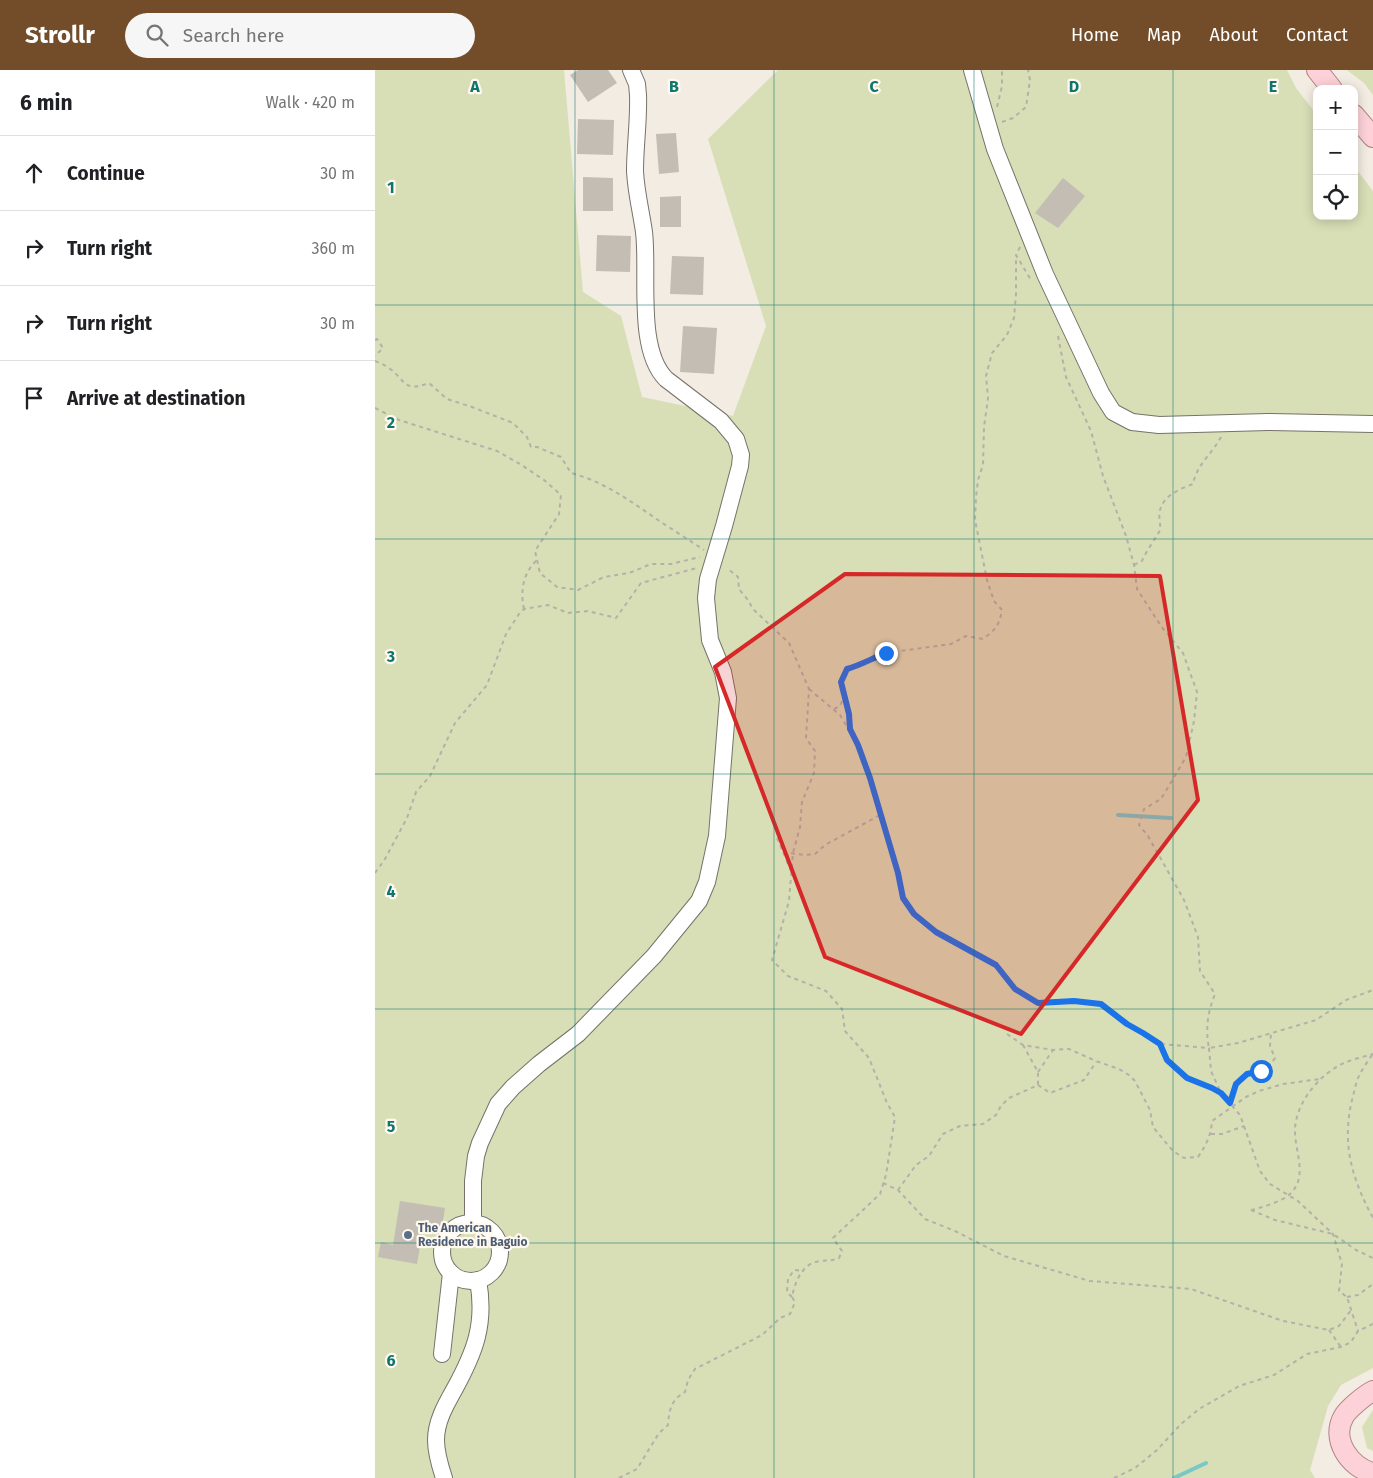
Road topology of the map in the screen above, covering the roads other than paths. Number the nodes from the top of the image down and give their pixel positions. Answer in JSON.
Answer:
{"nodes":[{"id":1,"x":631,"y":70,"type":"edge"},
{"id":2,"x":972,"y":70,"type":"edge"},
{"id":3,"x":1317,"y":70,"type":"edge"},
{"id":4,"x":1329,"y":85,"type":"edge"},
{"id":5,"x":1358,"y":120,"type":"edge"},
{"id":6,"x":1373,"y":137,"type":"edge"},
{"id":7,"x":1373,"y":424,"type":"edge"},
{"id":8,"x":473,"y":1223,"type":"junction"},
{"id":9,"x":451,"y":1273,"type":"junction"},
{"id":10,"x":478,"y":1280,"type":"junction"},
{"id":11,"x":442,"y":1354,"type":"dead end"},
{"id":12,"x":1373,"y":1391,"type":"edge"},
{"id":13,"x":1373,"y":1473,"type":"edge"},
{"id":14,"x":444,"y":1478,"type":"edge"}],
"edges":[{"from":1,"to":8,"type":"street"},
{"from":2,"to":7,"type":"street"},
{"from":3,"to":4,"type":"main road"},
{"from":5,"to":6,"type":"main road"},
{"from":8,"to":9,"type":"street"},
{"from":8,"to":10,"type":"street"},
{"from":9,"to":10,"type":"street"},
{"from":9,"to":11,"type":"street"},
{"from":10,"to":14,"type":"street"},
{"from":12,"to":13,"type":"main road"}]}
